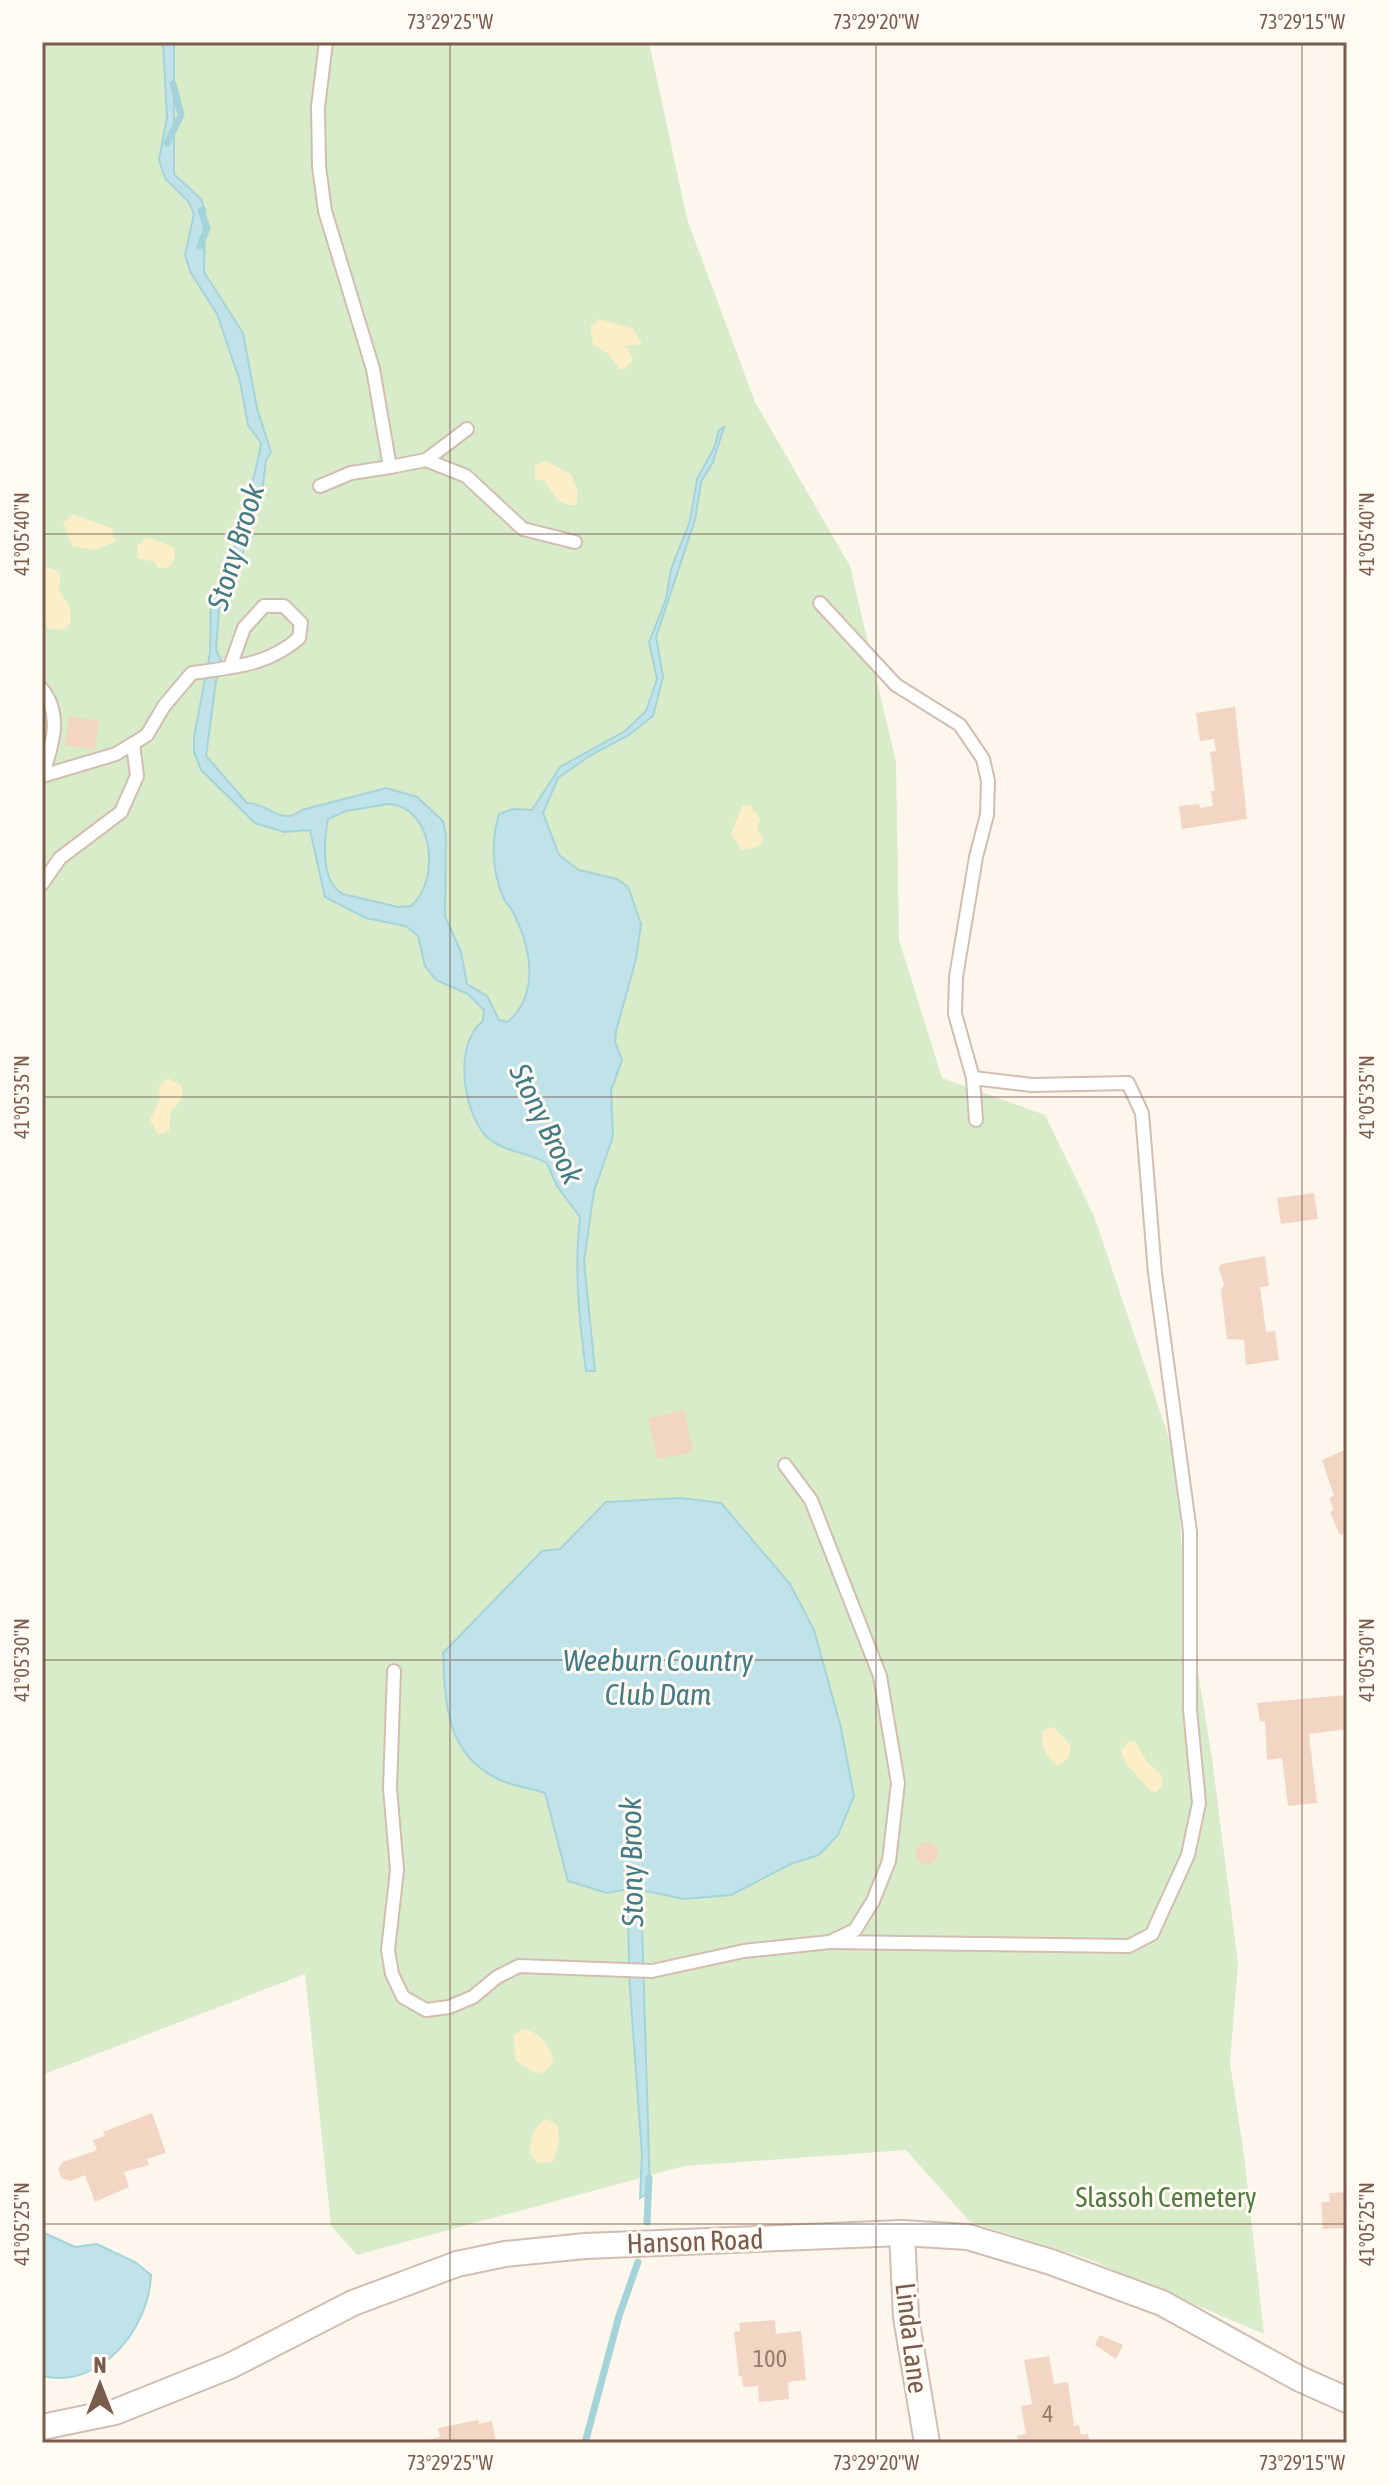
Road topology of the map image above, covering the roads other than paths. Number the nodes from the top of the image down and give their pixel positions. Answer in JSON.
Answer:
{"nodes":[{"id":1,"x":326,"y":42,"type":"edge"},
{"id":2,"x":467,"y":429,"type":"dead end"},
{"id":3,"x":426,"y":460,"type":"junction"},
{"id":4,"x":390,"y":467,"type":"junction"},
{"id":5,"x":320,"y":486,"type":"dead end"},
{"id":6,"x":575,"y":542,"type":"dead end"},
{"id":7,"x":820,"y":603,"type":"dead end"},
{"id":8,"x":226,"y":667,"type":"junction"},
{"id":9,"x":42,"y":689,"type":"edge"},
{"id":10,"x":133,"y":744,"type":"junction"},
{"id":11,"x":42,"y":776,"type":"edge"},
{"id":12,"x":42,"y":884,"type":"edge"},
{"id":13,"x":973,"y":1078,"type":"junction"},
{"id":14,"x":976,"y":1120,"type":"dead end"},
{"id":15,"x":785,"y":1465,"type":"dead end"},
{"id":16,"x":394,"y":1671,"type":"dead end"},
{"id":17,"x":830,"y":1942,"type":"junction"},
{"id":18,"x":902,"y":2233,"type":"junction"},
{"id":19,"x":1347,"y":2400,"type":"edge"},
{"id":20,"x":42,"y":2427,"type":"edge"},
{"id":21,"x":927,"y":2443,"type":"edge"}],
"edges":[{"from":1,"to":4,"type":"lane"},
{"from":2,"to":3,"type":"lane"},
{"from":3,"to":4,"type":"lane"},
{"from":3,"to":6,"type":"lane"},
{"from":4,"to":5,"type":"lane"},
{"from":7,"to":13,"type":"lane"},
{"from":8,"to":8,"type":"lane"},
{"from":8,"to":10,"type":"lane"},
{"from":9,"to":11,"type":"lane"},
{"from":10,"to":11,"type":"lane"},
{"from":10,"to":12,"type":"lane"},
{"from":13,"to":14,"type":"lane"},
{"from":13,"to":17,"type":"lane"},
{"from":15,"to":17,"type":"lane"},
{"from":16,"to":17,"type":"lane"},
{"from":18,"to":19,"type":"street","name":"Hanson Road"},
{"from":18,"to":20,"type":"street","name":"Hanson Road"},
{"from":18,"to":21,"type":"street","name":"Linda Lane"}]}
